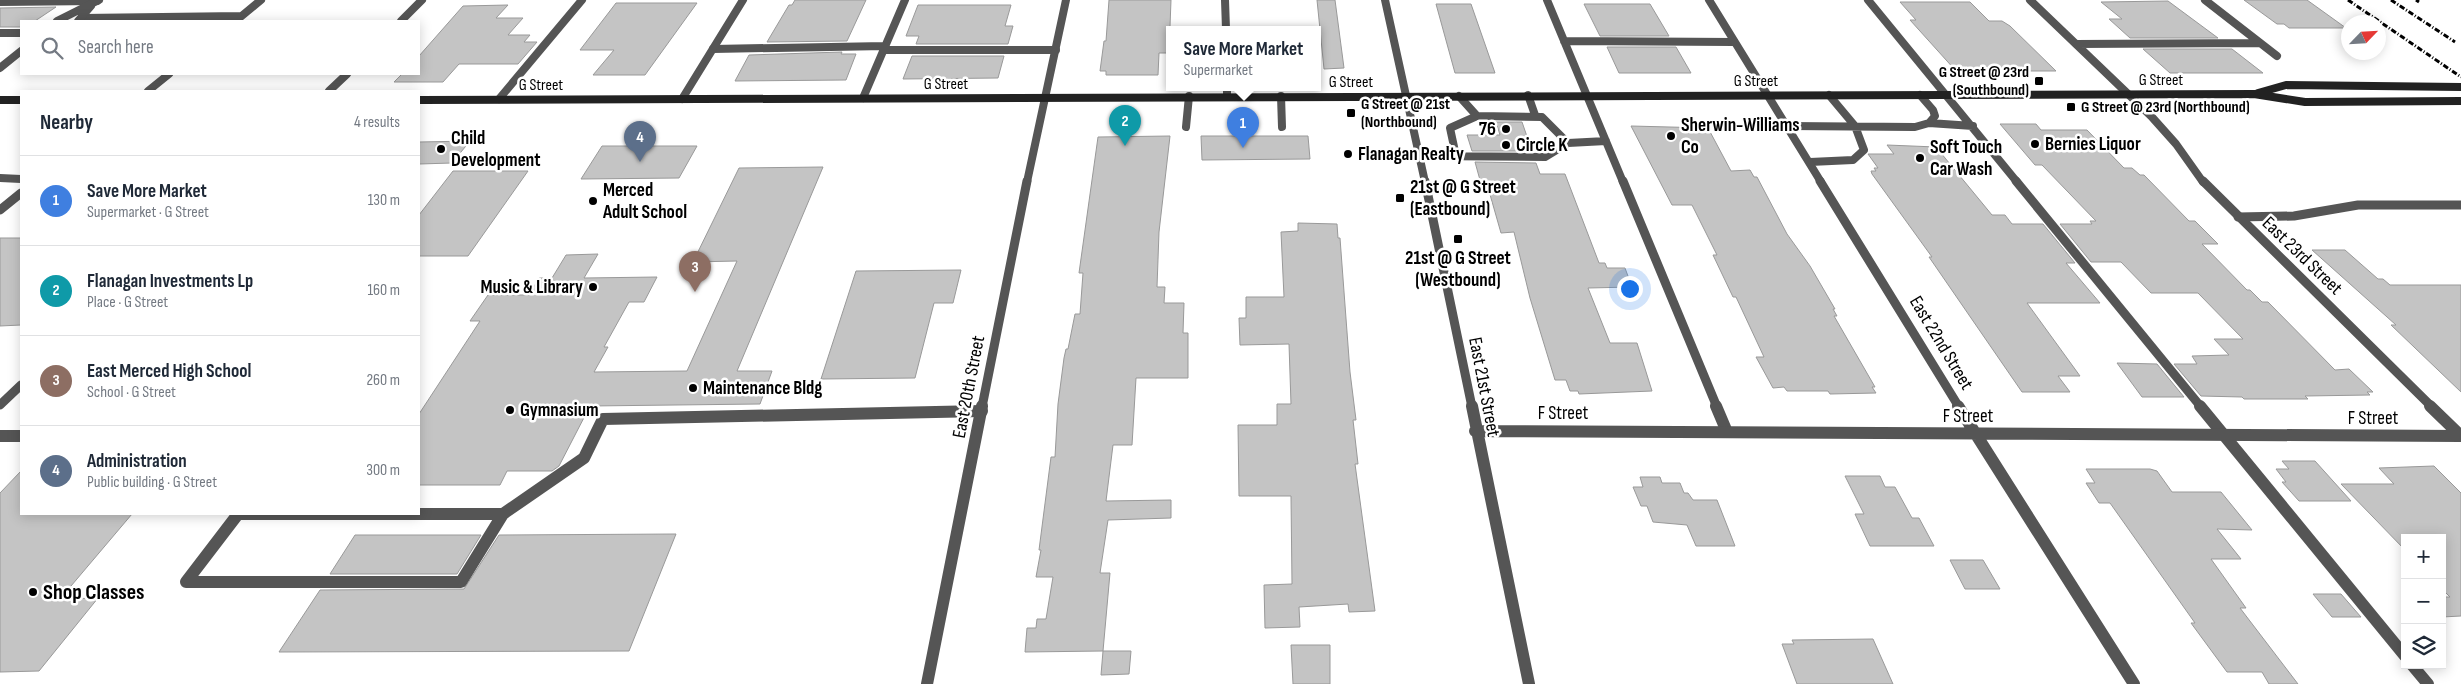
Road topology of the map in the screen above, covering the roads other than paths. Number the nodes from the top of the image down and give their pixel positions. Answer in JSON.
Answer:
{"nodes":[{"id":1,"x":261,"y":0,"type":"edge"},
{"id":2,"x":422,"y":0,"type":"edge"},
{"id":3,"x":582,"y":0,"type":"edge"},
{"id":4,"x":743,"y":0,"type":"edge"},
{"id":5,"x":905,"y":0,"type":"edge"},
{"id":6,"x":1066,"y":0,"type":"edge"},
{"id":7,"x":1225,"y":0,"type":"edge"},
{"id":8,"x":1385,"y":0,"type":"edge"},
{"id":9,"x":1547,"y":0,"type":"edge"},
{"id":10,"x":1709,"y":0,"type":"edge"},
{"id":11,"x":1868,"y":0,"type":"edge"},
{"id":12,"x":2030,"y":0,"type":"edge"},
{"id":13,"x":2205,"y":0,"type":"edge"},
{"id":14,"x":0,"y":2,"type":"edge"},
{"id":15,"x":96,"y":2,"type":"edge"},
{"id":16,"x":242,"y":16,"type":"junction"},
{"id":17,"x":60,"y":20,"type":"edge"},
{"id":18,"x":81,"y":20,"type":"edge"},
{"id":19,"x":236,"y":20,"type":"edge"},
{"id":20,"x":402,"y":20,"type":"edge"},
{"id":21,"x":1226,"y":26,"type":"edge"},
{"id":22,"x":0,"y":33,"type":"edge"},
{"id":23,"x":20,"y":33,"type":"edge"},
{"id":24,"x":1564,"y":41,"type":"junction"},
{"id":25,"x":1734,"y":42,"type":"junction"},
{"id":26,"x":2260,"y":43,"type":"junction"},
{"id":27,"x":2076,"y":44,"type":"junction"},
{"id":28,"x":884,"y":48,"type":"junction"},
{"id":29,"x":713,"y":49,"type":"junction"},
{"id":30,"x":1056,"y":50,"type":"junction"},
{"id":31,"x":19,"y":55,"type":"edge"},
{"id":32,"x":2277,"y":56,"type":"dead end"},
{"id":33,"x":0,"y":68,"type":"edge"},
{"id":34,"x":168,"y":75,"type":"edge"},
{"id":35,"x":346,"y":75,"type":"edge"},
{"id":36,"x":2461,"y":87,"type":"edge"},
{"id":37,"x":149,"y":90,"type":"edge"},
{"id":38,"x":330,"y":90,"type":"edge"},
{"id":39,"x":1227,"y":91,"type":"edge"},
{"id":40,"x":1920,"y":94,"type":"junction"},
{"id":41,"x":1947,"y":94,"type":"junction"},
{"id":42,"x":2127,"y":94,"type":"junction"},
{"id":43,"x":2254,"y":94,"type":"junction"},
{"id":44,"x":1528,"y":95,"type":"junction"},
{"id":45,"x":1588,"y":95,"type":"junction"},
{"id":46,"x":1768,"y":95,"type":"junction"},
{"id":47,"x":1829,"y":95,"type":"junction"},
{"id":48,"x":1189,"y":96,"type":"junction"},
{"id":49,"x":1227,"y":96,"type":"junction"},
{"id":50,"x":1281,"y":96,"type":"junction"},
{"id":51,"x":1407,"y":96,"type":"junction"},
{"id":52,"x":1459,"y":96,"type":"junction"},
{"id":53,"x":1045,"y":97,"type":"junction"},
{"id":54,"x":682,"y":98,"type":"junction"},
{"id":55,"x":863,"y":98,"type":"junction"},
{"id":56,"x":498,"y":99,"type":"junction"},
{"id":57,"x":0,"y":100,"type":"edge"},
{"id":58,"x":20,"y":100,"type":"edge"},
{"id":59,"x":420,"y":100,"type":"edge"},
{"id":60,"x":2461,"y":101,"type":"edge"},
{"id":61,"x":1535,"y":115,"type":"junction"},
{"id":62,"x":1477,"y":116,"type":"junction"},
{"id":63,"x":1929,"y":123,"type":"junction"},
{"id":64,"x":1788,"y":126,"type":"junction"},
{"id":65,"x":1855,"y":126,"type":"junction"},
{"id":66,"x":1973,"y":126,"type":"junction"},
{"id":67,"x":1186,"y":127,"type":"dead end"},
{"id":68,"x":1282,"y":127,"type":"dead end"},
{"id":69,"x":1606,"y":140,"type":"junction"},
{"id":70,"x":1568,"y":143,"type":"junction"},
{"id":71,"x":1420,"y":156,"type":"junction"},
{"id":72,"x":1456,"y":156,"type":"junction"},
{"id":73,"x":1810,"y":162,"type":"junction"},
{"id":74,"x":0,"y":178,"type":"edge"},
{"id":75,"x":20,"y":178,"type":"edge"},
{"id":76,"x":20,"y":194,"type":"edge"},
{"id":77,"x":2461,"y":205,"type":"edge"},
{"id":78,"x":0,"y":210,"type":"edge"},
{"id":79,"x":2238,"y":218,"type":"junction"},
{"id":80,"x":20,"y":386,"type":"edge"},
{"id":81,"x":0,"y":405,"type":"edge"},
{"id":82,"x":982,"y":411,"type":"junction"},
{"id":83,"x":1475,"y":430,"type":"junction"},
{"id":84,"x":1727,"y":432,"type":"junction"},
{"id":85,"x":1975,"y":433,"type":"junction"},
{"id":86,"x":2222,"y":434,"type":"junction"},
{"id":87,"x":0,"y":436,"type":"edge"},
{"id":88,"x":20,"y":436,"type":"edge"},
{"id":89,"x":2461,"y":436,"type":"edge"},
{"id":90,"x":420,"y":514,"type":"edge"},
{"id":91,"x":503,"y":514,"type":"junction"},
{"id":92,"x":237,"y":515,"type":"edge"},
{"id":93,"x":2401,"y":651,"type":"edge"},
{"id":94,"x":2415,"y":669,"type":"edge"},
{"id":95,"x":927,"y":684,"type":"edge"},
{"id":96,"x":1529,"y":684,"type":"edge"},
{"id":97,"x":2134,"y":684,"type":"edge"},
{"id":98,"x":2428,"y":684,"type":"edge"}],
"edges":[{"from":1,"to":16,"type":"street"},
{"from":2,"to":20,"type":"street"},
{"from":3,"to":56,"type":"street"},
{"from":4,"to":29,"type":"street"},
{"from":5,"to":28,"type":"street"},
{"from":6,"to":30,"type":"street","name":"East 20th Street"},
{"from":7,"to":21,"type":"street"},
{"from":8,"to":51,"type":"street","name":"East 21st Street"},
{"from":9,"to":24,"type":"street"},
{"from":10,"to":25,"type":"street","name":"East 22nd Street"},
{"from":11,"to":41,"type":"street"},
{"from":12,"to":27,"type":"street","name":"East 23rd Street"},
{"from":13,"to":26,"type":"street"},
{"from":14,"to":15,"type":"street"},
{"from":15,"to":17,"type":"street"},
{"from":15,"to":18,"type":"street"},
{"from":16,"to":18,"type":"street"},
{"from":16,"to":19,"type":"street"},
{"from":22,"to":23,"type":"street"},
{"from":24,"to":25,"type":"street"},
{"from":24,"to":45,"type":"street"},
{"from":25,"to":46,"type":"street","name":"East 22nd Street"},
{"from":26,"to":27,"type":"street"},
{"from":26,"to":32,"type":"street"},
{"from":27,"to":42,"type":"street","name":"East 23rd Street"},
{"from":28,"to":29,"type":"street"},
{"from":28,"to":30,"type":"street"},
{"from":28,"to":55,"type":"street"},
{"from":29,"to":54,"type":"street"},
{"from":30,"to":53,"type":"street","name":"East 20th Street"},
{"from":31,"to":33,"type":"street"},
{"from":34,"to":37,"type":"street"},
{"from":35,"to":38,"type":"street"},
{"from":36,"to":43,"type":"main road","name":"G Street"},
{"from":39,"to":49,"type":"street"},
{"from":40,"to":41,"type":"main road","name":"G Street"},
{"from":40,"to":47,"type":"main road","name":"G Street"},
{"from":40,"to":63,"type":"street"},
{"from":41,"to":42,"type":"main road","name":"G Street"},
{"from":41,"to":66,"type":"street"},
{"from":42,"to":43,"type":"main road","name":"G Street"},
{"from":42,"to":79,"type":"street","name":"East 23rd Street"},
{"from":43,"to":60,"type":"main road","name":"G Street"},
{"from":44,"to":45,"type":"main road","name":"G Street"},
{"from":44,"to":52,"type":"main road","name":"G Street"},
{"from":44,"to":61,"type":"street"},
{"from":45,"to":46,"type":"main road","name":"G Street"},
{"from":45,"to":69,"type":"street"},
{"from":46,"to":47,"type":"main road","name":"G Street"},
{"from":46,"to":64,"type":"street","name":"East 22nd Street"},
{"from":47,"to":65,"type":"street"},
{"from":48,"to":49,"type":"main road","name":"G Street"},
{"from":48,"to":53,"type":"main road","name":"G Street"},
{"from":48,"to":67,"type":"street"},
{"from":49,"to":50,"type":"main road","name":"G Street"},
{"from":50,"to":51,"type":"main road","name":"G Street"},
{"from":50,"to":68,"type":"street"},
{"from":51,"to":52,"type":"main road","name":"G Street"},
{"from":51,"to":71,"type":"street","name":"East 21st Street"},
{"from":52,"to":62,"type":"street"},
{"from":53,"to":55,"type":"main road","name":"G Street"},
{"from":53,"to":82,"type":"street","name":"East 20th Street"},
{"from":54,"to":55,"type":"main road","name":"G Street"},
{"from":54,"to":56,"type":"main road","name":"G Street"},
{"from":56,"to":59,"type":"main road","name":"G Street"},
{"from":57,"to":58,"type":"main road"},
{"from":61,"to":62,"type":"street"},
{"from":61,"to":70,"type":"street"},
{"from":62,"to":72,"type":"street"},
{"from":63,"to":65,"type":"street"},
{"from":63,"to":66,"type":"street"},
{"from":64,"to":65,"type":"street"},
{"from":64,"to":73,"type":"street","name":"East 22nd Street"},
{"from":65,"to":73,"type":"street"},
{"from":66,"to":86,"type":"street"},
{"from":69,"to":70,"type":"street"},
{"from":69,"to":84,"type":"street"},
{"from":70,"to":72,"type":"street"},
{"from":71,"to":72,"type":"street"},
{"from":71,"to":83,"type":"street","name":"East 21st Street"},
{"from":73,"to":85,"type":"street","name":"East 22nd Street"},
{"from":74,"to":75,"type":"street"},
{"from":76,"to":78,"type":"street"},
{"from":77,"to":79,"type":"street"},
{"from":79,"to":89,"type":"street","name":"East 23rd Street"},
{"from":80,"to":81,"type":"street"},
{"from":82,"to":91,"type":"street"},
{"from":82,"to":95,"type":"street","name":"East 20th Street"},
{"from":83,"to":84,"type":"street","name":"F Street"},
{"from":83,"to":96,"type":"street","name":"East 21st Street"},
{"from":84,"to":85,"type":"street","name":"F Street"},
{"from":85,"to":86,"type":"street","name":"F Street"},
{"from":85,"to":97,"type":"street","name":"East 22nd Street"},
{"from":86,"to":89,"type":"street","name":"F Street"},
{"from":86,"to":93,"type":"street"},
{"from":87,"to":88,"type":"street"},
{"from":90,"to":91,"type":"street"},
{"from":91,"to":92,"type":"street"},
{"from":94,"to":98,"type":"street"}]}
